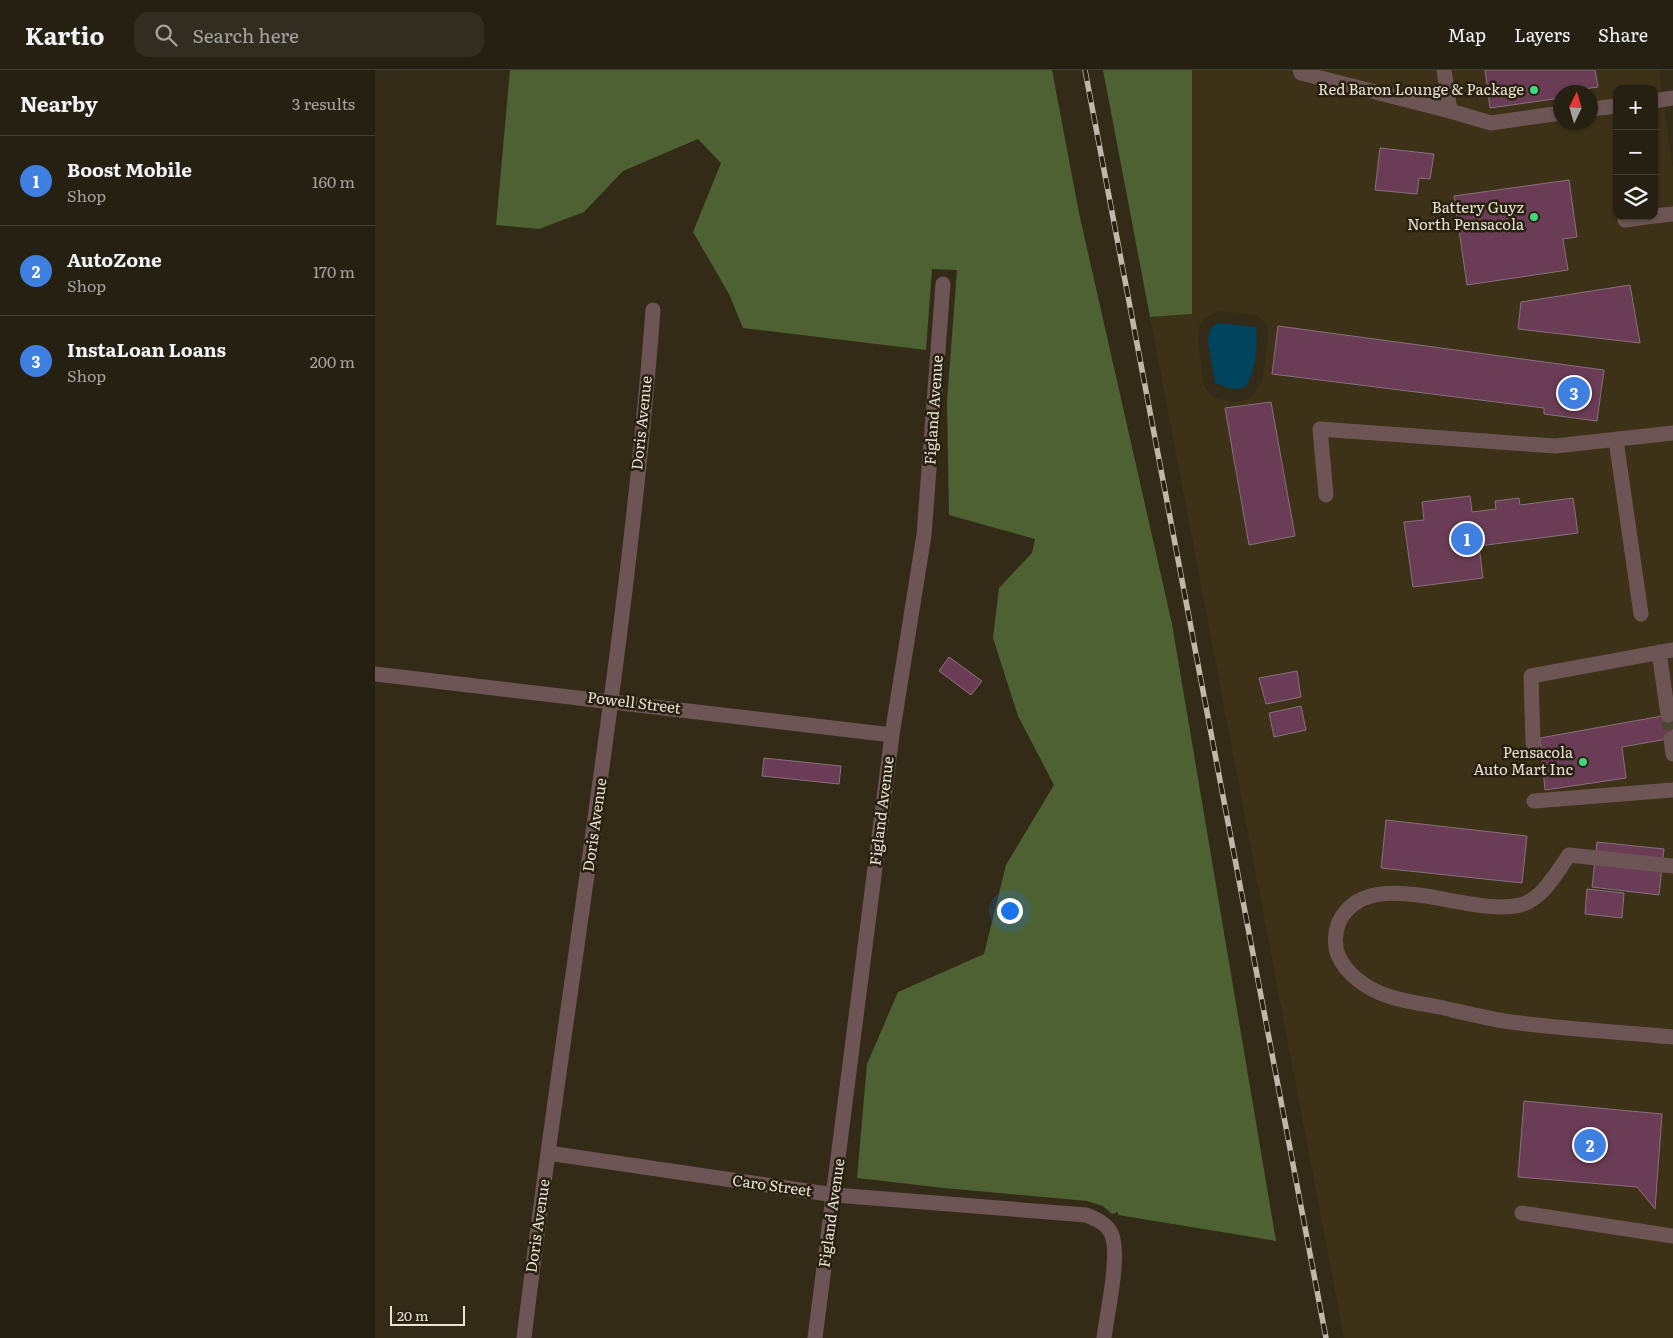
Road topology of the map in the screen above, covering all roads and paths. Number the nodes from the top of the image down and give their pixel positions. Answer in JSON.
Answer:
{"nodes":[{"id":1,"x":1301,"y":70,"type":"edge"},
{"id":2,"x":1444,"y":70,"type":"edge"},
{"id":3,"x":1673,"y":98,"type":"edge"},
{"id":4,"x":1658,"y":100,"type":"edge"},
{"id":5,"x":1613,"y":106,"type":"edge"},
{"id":6,"x":1598,"y":108,"type":"edge"},
{"id":7,"x":1450,"y":111,"type":"junction"},
{"id":8,"x":1553,"y":114,"type":"edge"},
{"id":9,"x":1673,"y":214,"type":"edge"},
{"id":10,"x":1658,"y":216,"type":"edge"},
{"id":11,"x":943,"y":284,"type":"dead end"},
{"id":12,"x":653,"y":310,"type":"dead end"},
{"id":13,"x":1673,"y":433,"type":"edge"},
{"id":14,"x":1616,"y":440,"type":"junction"},
{"id":15,"x":1326,"y":495,"type":"dead end"},
{"id":16,"x":1641,"y":614,"type":"dead end"},
{"id":17,"x":1666,"y":651,"type":"edge"},
{"id":18,"x":375,"y":674,"type":"edge"},
{"id":19,"x":613,"y":700,"type":"junction"},
{"id":20,"x":1668,"y":715,"type":"dead end"},
{"id":21,"x":892,"y":735,"type":"junction"},
{"id":22,"x":1671,"y":739,"type":"dead end"},
{"id":23,"x":1533,"y":743,"type":"dead end"},
{"id":24,"x":1673,"y":754,"type":"edge"},
{"id":25,"x":1673,"y":790,"type":"edge"},
{"id":26,"x":1533,"y":801,"type":"dead end"},
{"id":27,"x":1673,"y":866,"type":"edge"},
{"id":28,"x":1673,"y":1037,"type":"edge"},
{"id":29,"x":548,"y":1153,"type":"junction"},
{"id":30,"x":835,"y":1195,"type":"junction"},
{"id":31,"x":1522,"y":1213,"type":"dead end"},
{"id":32,"x":1673,"y":1236,"type":"edge"},
{"id":33,"x":524,"y":1338,"type":"edge"},
{"id":34,"x":815,"y":1338,"type":"edge"},
{"id":35,"x":1104,"y":1338,"type":"edge"}],
"edges":[{"from":1,"to":7,"type":"street"},
{"from":2,"to":7,"type":"street"},
{"from":3,"to":4,"type":"street"},
{"from":5,"to":6,"type":"street"},
{"from":7,"to":8,"type":"street"},
{"from":9,"to":10,"type":"street"},
{"from":11,"to":21,"type":"street","name":"Figland Avenue"},
{"from":12,"to":19,"type":"street","name":"Doris Avenue"},
{"from":13,"to":14,"type":"street"},
{"from":14,"to":15,"type":"street"},
{"from":14,"to":16,"type":"street"},
{"from":17,"to":20,"type":"street"},
{"from":17,"to":23,"type":"street"},
{"from":18,"to":19,"type":"street","name":"Powell Street"},
{"from":19,"to":21,"type":"street","name":"Powell Street"},
{"from":19,"to":29,"type":"street","name":"Doris Avenue"},
{"from":21,"to":30,"type":"street","name":"Figland Avenue"},
{"from":22,"to":24,"type":"street"},
{"from":25,"to":26,"type":"street"},
{"from":27,"to":28,"type":"street"},
{"from":29,"to":30,"type":"street","name":"Caro Street"},
{"from":29,"to":33,"type":"street","name":"Doris Avenue"},
{"from":30,"to":34,"type":"street","name":"Figland Avenue"},
{"from":30,"to":35,"type":"street","name":"Caro Street"},
{"from":31,"to":32,"type":"street"}]}
